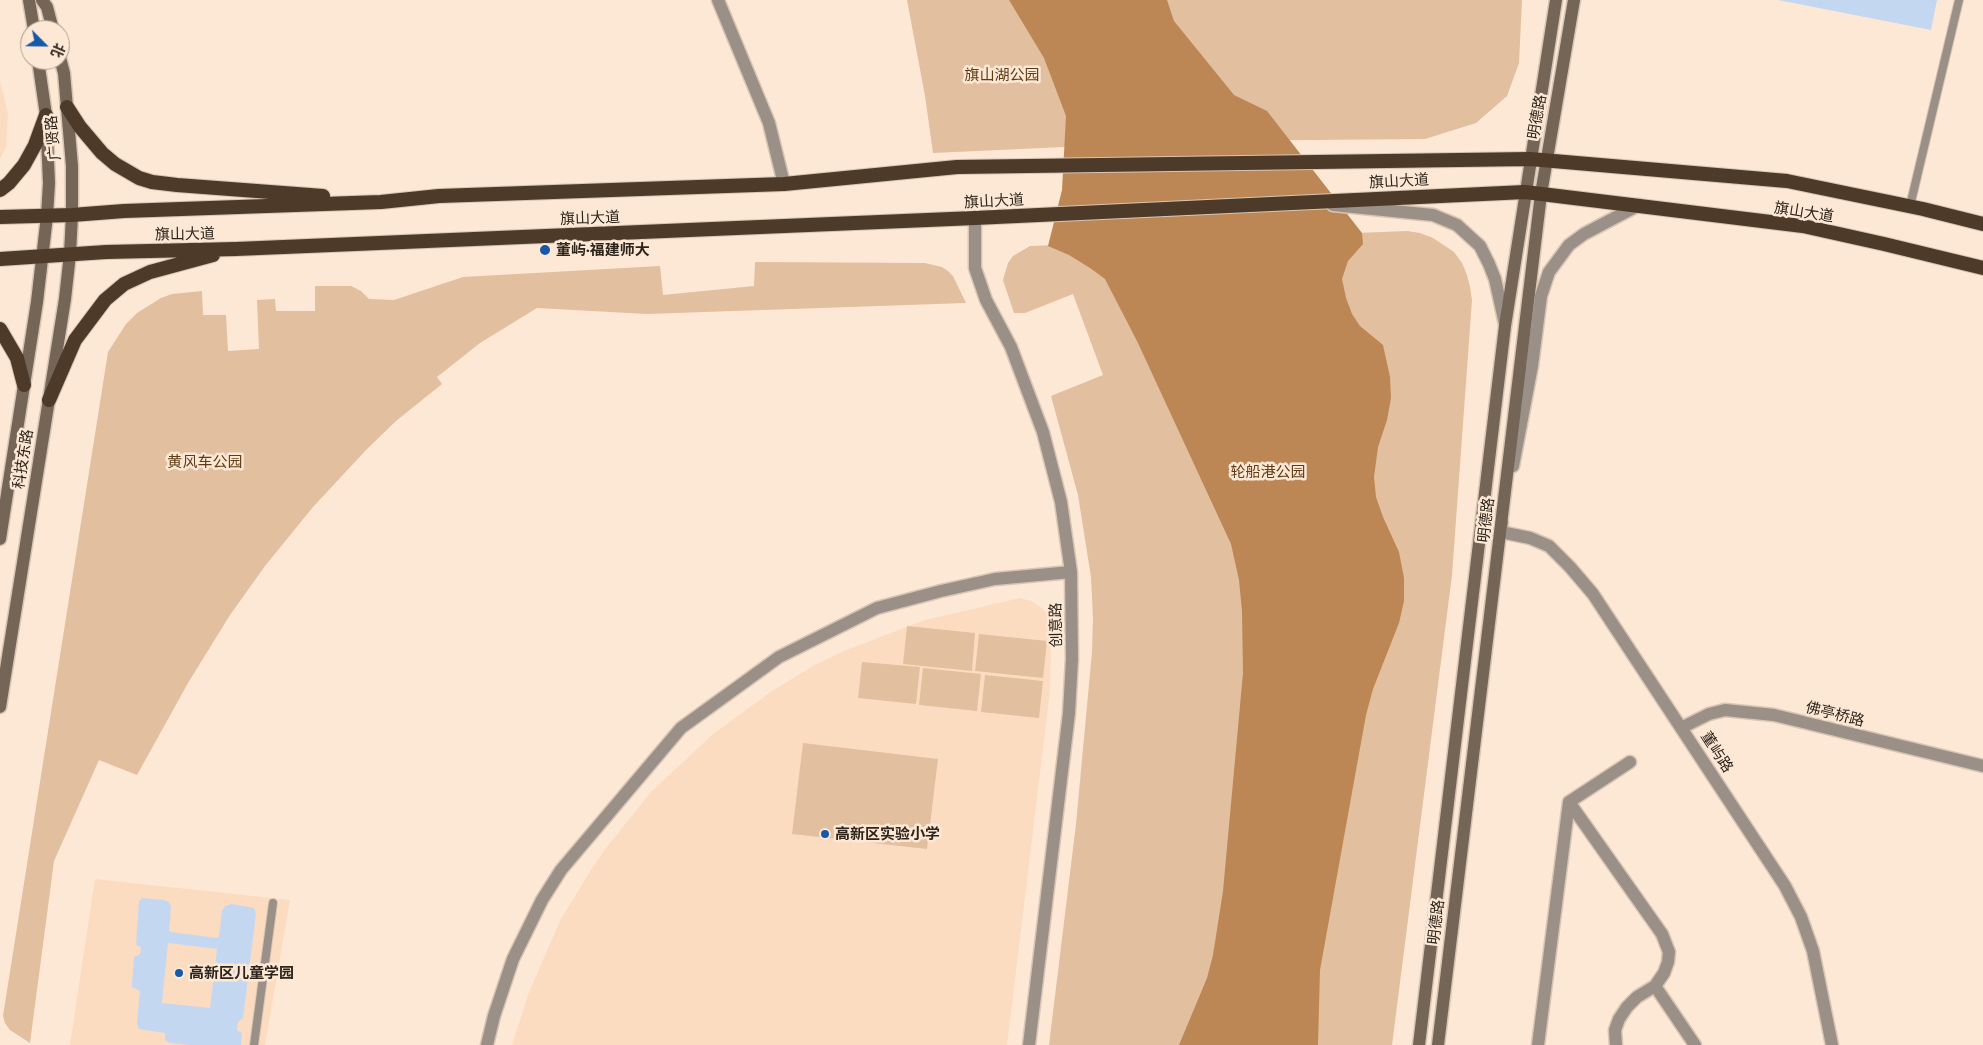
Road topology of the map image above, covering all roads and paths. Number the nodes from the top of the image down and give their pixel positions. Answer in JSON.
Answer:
{"nodes":[{"id":1,"x":30,"y":0,"type":"edge"},
{"id":2,"x":42,"y":0,"type":"edge"},
{"id":3,"x":718,"y":0,"type":"edge"},
{"id":4,"x":1556,"y":0,"type":"edge"},
{"id":5,"x":1574,"y":0,"type":"edge"},
{"id":6,"x":1959,"y":0,"type":"edge"},
{"id":7,"x":33,"y":20,"type":"edge"},
{"id":8,"x":50,"y":20,"type":"edge"},
{"id":9,"x":39,"y":70,"type":"edge"},
{"id":10,"x":63,"y":70,"type":"edge"},
{"id":11,"x":67,"y":107,"type":"junction"},
{"id":12,"x":46,"y":115,"type":"junction"},
{"id":13,"x":1530,"y":159,"type":"junction"},
{"id":14,"x":1546,"y":159,"type":"junction"},
{"id":15,"x":784,"y":184,"type":"junction"},
{"id":16,"x":0,"y":190,"type":"edge"},
{"id":17,"x":1525,"y":192,"type":"junction"},
{"id":18,"x":1541,"y":194,"type":"junction"},
{"id":19,"x":381,"y":202,"type":"junction"},
{"id":20,"x":1304,"y":202,"type":"junction"},
{"id":21,"x":1639,"y":205,"type":"junction"},
{"id":22,"x":1910,"y":206,"type":"junction"},
{"id":23,"x":72,"y":215,"type":"junction"},
{"id":24,"x":47,"y":216,"type":"junction"},
{"id":25,"x":0,"y":217,"type":"edge"},
{"id":26,"x":975,"y":218,"type":"junction"},
{"id":27,"x":1983,"y":224,"type":"edge"},
{"id":28,"x":236,"y":249,"type":"junction"},
{"id":29,"x":70,"y":254,"type":"junction"},
{"id":30,"x":43,"y":256,"type":"junction"},
{"id":31,"x":0,"y":260,"type":"edge"},
{"id":32,"x":1983,"y":268,"type":"edge"},
{"id":33,"x":1505,"y":326,"type":"junction"},
{"id":34,"x":0,"y":329,"type":"edge"},
{"id":35,"x":24,"y":384,"type":"junction"},
{"id":36,"x":49,"y":400,"type":"junction"},
{"id":37,"x":1501,"y":532,"type":"junction"},
{"id":38,"x":0,"y":539,"type":"edge"},
{"id":39,"x":1071,"y":572,"type":"junction"},
{"id":40,"x":0,"y":707,"type":"edge"},
{"id":41,"x":1681,"y":728,"type":"junction"},
{"id":42,"x":1630,"y":762,"type":"dead end"},
{"id":43,"x":1983,"y":766,"type":"edge"},
{"id":44,"x":1569,"y":802,"type":"junction"},
{"id":45,"x":273,"y":903,"type":"dead end"},
{"id":46,"x":1655,"y":986,"type":"junction"},
{"id":47,"x":254,"y":1045,"type":"edge"},
{"id":48,"x":487,"y":1045,"type":"edge"},
{"id":49,"x":1029,"y":1045,"type":"edge"},
{"id":50,"x":1419,"y":1045,"type":"edge"},
{"id":51,"x":1438,"y":1045,"type":"edge"},
{"id":52,"x":1538,"y":1045,"type":"edge"},
{"id":53,"x":1616,"y":1045,"type":"edge"},
{"id":54,"x":1694,"y":1045,"type":"edge"},
{"id":55,"x":1832,"y":1045,"type":"edge"}],
"edges":[{"from":1,"to":7,"type":"main road"},
{"from":2,"to":8,"type":"main road"},
{"from":3,"to":15,"type":"street"},
{"from":4,"to":13,"type":"main road","name":"明德路"},
{"from":5,"to":14,"type":"main road","name":"明德路"},
{"from":6,"to":22,"type":"lane"},
{"from":9,"to":12,"type":"main road","name":"广贤路"},
{"from":10,"to":11,"type":"main road","name":"广贤路"},
{"from":11,"to":19,"type":"highway"},
{"from":11,"to":23,"type":"main road","name":"广贤路"},
{"from":12,"to":16,"type":"highway"},
{"from":12,"to":24,"type":"main road","name":"广贤路"},
{"from":13,"to":14,"type":"highway","name":"旗山大道"},
{"from":13,"to":15,"type":"highway","name":"旗山大道"},
{"from":13,"to":17,"type":"main road","name":"明德路"},
{"from":14,"to":18,"type":"main road","name":"明德路"},
{"from":14,"to":22,"type":"highway","name":"旗山大道"},
{"from":15,"to":19,"type":"highway","name":"旗山大道"},
{"from":17,"to":18,"type":"highway","name":"旗山大道"},
{"from":17,"to":20,"type":"highway","name":"旗山大道"},
{"from":17,"to":33,"type":"main road","name":"明德路"},
{"from":18,"to":21,"type":"highway","name":"旗山大道"},
{"from":18,"to":37,"type":"main road","name":"明德路"},
{"from":19,"to":23,"type":"highway","name":"旗山大道"},
{"from":20,"to":26,"type":"highway","name":"旗山大道"},
{"from":20,"to":33,"type":"street"},
{"from":21,"to":32,"type":"highway","name":"旗山大道"},
{"from":21,"to":37,"type":"street"},
{"from":22,"to":27,"type":"highway","name":"旗山大道"},
{"from":23,"to":24,"type":"highway","name":"旗山大道"},
{"from":23,"to":29,"type":"main road","name":"科技东路"},
{"from":24,"to":25,"type":"highway","name":"旗山大道"},
{"from":24,"to":30,"type":"main road","name":"科技东路"},
{"from":26,"to":28,"type":"highway","name":"旗山大道"},
{"from":26,"to":39,"type":"street","name":"创意路"},
{"from":28,"to":29,"type":"highway","name":"旗山大道"},
{"from":28,"to":36,"type":"highway"},
{"from":29,"to":30,"type":"highway","name":"旗山大道"},
{"from":29,"to":36,"type":"main road","name":"科技东路"},
{"from":30,"to":31,"type":"highway","name":"旗山大道"},
{"from":30,"to":35,"type":"main road","name":"科技东路"},
{"from":33,"to":50,"type":"main road","name":"明德路"},
{"from":34,"to":35,"type":"highway"},
{"from":35,"to":38,"type":"main road","name":"科技东路"},
{"from":36,"to":40,"type":"main road","name":"科技东路"},
{"from":37,"to":41,"type":"street","name":"董屿路"},
{"from":37,"to":51,"type":"main road","name":"明德路"},
{"from":39,"to":48,"type":"street"},
{"from":39,"to":49,"type":"street","name":"创意路"},
{"from":41,"to":43,"type":"street","name":"佛亭桥路"},
{"from":41,"to":55,"type":"street","name":"董屿路"},
{"from":42,"to":44,"type":"street"},
{"from":44,"to":46,"type":"street"},
{"from":44,"to":52,"type":"street"},
{"from":45,"to":47,"type":"lane"},
{"from":46,"to":53,"type":"street"},
{"from":46,"to":54,"type":"street"}]}
